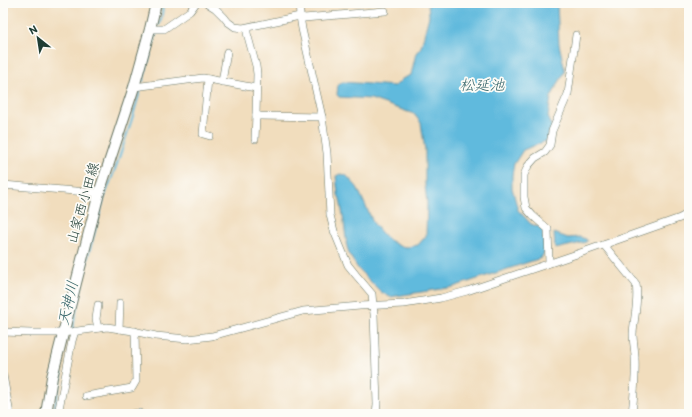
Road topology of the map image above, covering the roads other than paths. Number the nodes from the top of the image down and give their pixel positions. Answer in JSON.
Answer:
{"nodes":[{"id":1,"x":156,"y":3,"type":"edge"},
{"id":2,"x":196,"y":3,"type":"edge"},
{"id":3,"x":207,"y":3,"type":"edge"},
{"id":4,"x":300,"y":3,"type":"edge"},
{"id":5,"x":385,"y":11,"type":"dead end"},
{"id":6,"x":300,"y":16,"type":"junction"},
{"id":7,"x":246,"y":28,"type":"junction"},
{"id":8,"x":150,"y":29,"type":"junction"},
{"id":9,"x":576,"y":35,"type":"dead end"},
{"id":10,"x":227,"y":52,"type":"dead end"},
{"id":11,"x":208,"y":79,"type":"junction"},
{"id":12,"x":222,"y":82,"type":"junction"},
{"id":13,"x":134,"y":86,"type":"junction"},
{"id":14,"x":256,"y":88,"type":"junction"},
{"id":15,"x":256,"y":116,"type":"junction"},
{"id":16,"x":322,"y":117,"type":"junction"},
{"id":17,"x":210,"y":136,"type":"dead end"},
{"id":18,"x":255,"y":139,"type":"dead end"},
{"id":19,"x":3,"y":185,"type":"edge"},
{"id":20,"x":99,"y":193,"type":"junction"},
{"id":21,"x":689,"y":213,"type":"edge"},
{"id":22,"x":604,"y":245,"type":"junction"},
{"id":23,"x":549,"y":263,"type":"junction"},
{"id":24,"x":120,"y":303,"type":"dead end"},
{"id":25,"x":98,"y":305,"type":"dead end"},
{"id":26,"x":373,"y":306,"type":"junction"},
{"id":27,"x":98,"y":328,"type":"junction"},
{"id":28,"x":119,"y":329,"type":"junction"},
{"id":29,"x":75,"y":331,"type":"junction"},
{"id":30,"x":3,"y":332,"type":"edge"},
{"id":31,"x":63,"y":332,"type":"junction"},
{"id":32,"x":135,"y":332,"type":"junction"},
{"id":33,"x":3,"y":375,"type":"edge"},
{"id":34,"x":86,"y":396,"type":"dead end"},
{"id":35,"x":10,"y":414,"type":"edge"},
{"id":36,"x":46,"y":414,"type":"edge"},
{"id":37,"x":58,"y":414,"type":"edge"},
{"id":38,"x":132,"y":414,"type":"edge"},
{"id":39,"x":139,"y":414,"type":"edge"},
{"id":40,"x":376,"y":414,"type":"edge"},
{"id":41,"x":632,"y":414,"type":"edge"}],
"edges":[{"from":1,"to":8,"type":"main road","name":"山家西小田線"},
{"from":2,"to":8,"type":"street"},
{"from":3,"to":7,"type":"street"},
{"from":4,"to":6,"type":"street"},
{"from":5,"to":6,"type":"street"},
{"from":6,"to":7,"type":"street"},
{"from":6,"to":16,"type":"street"},
{"from":7,"to":14,"type":"street"},
{"from":8,"to":13,"type":"main road","name":"山家西小田線"},
{"from":9,"to":23,"type":"street"},
{"from":10,"to":12,"type":"street"},
{"from":11,"to":12,"type":"street"},
{"from":11,"to":13,"type":"street"},
{"from":11,"to":17,"type":"street"},
{"from":12,"to":14,"type":"street"},
{"from":13,"to":20,"type":"main road","name":"山家西小田線"},
{"from":14,"to":15,"type":"street"},
{"from":15,"to":16,"type":"street"},
{"from":15,"to":18,"type":"street"},
{"from":16,"to":26,"type":"street"},
{"from":19,"to":20,"type":"street"},
{"from":20,"to":31,"type":"main road","name":"山家西小田線"},
{"from":21,"to":22,"type":"street"},
{"from":22,"to":23,"type":"street"},
{"from":22,"to":41,"type":"street"},
{"from":23,"to":26,"type":"street"},
{"from":24,"to":28,"type":"street"},
{"from":25,"to":27,"type":"street"},
{"from":26,"to":32,"type":"street"},
{"from":26,"to":40,"type":"street"},
{"from":27,"to":28,"type":"street"},
{"from":27,"to":29,"type":"street"},
{"from":28,"to":32,"type":"street"},
{"from":29,"to":31,"type":"street"},
{"from":29,"to":37,"type":"street"},
{"from":30,"to":31,"type":"street"},
{"from":31,"to":36,"type":"main road","name":"山家西小田線"},
{"from":32,"to":34,"type":"street"},
{"from":33,"to":35,"type":"street"},
{"from":38,"to":39,"type":"street"}]}
